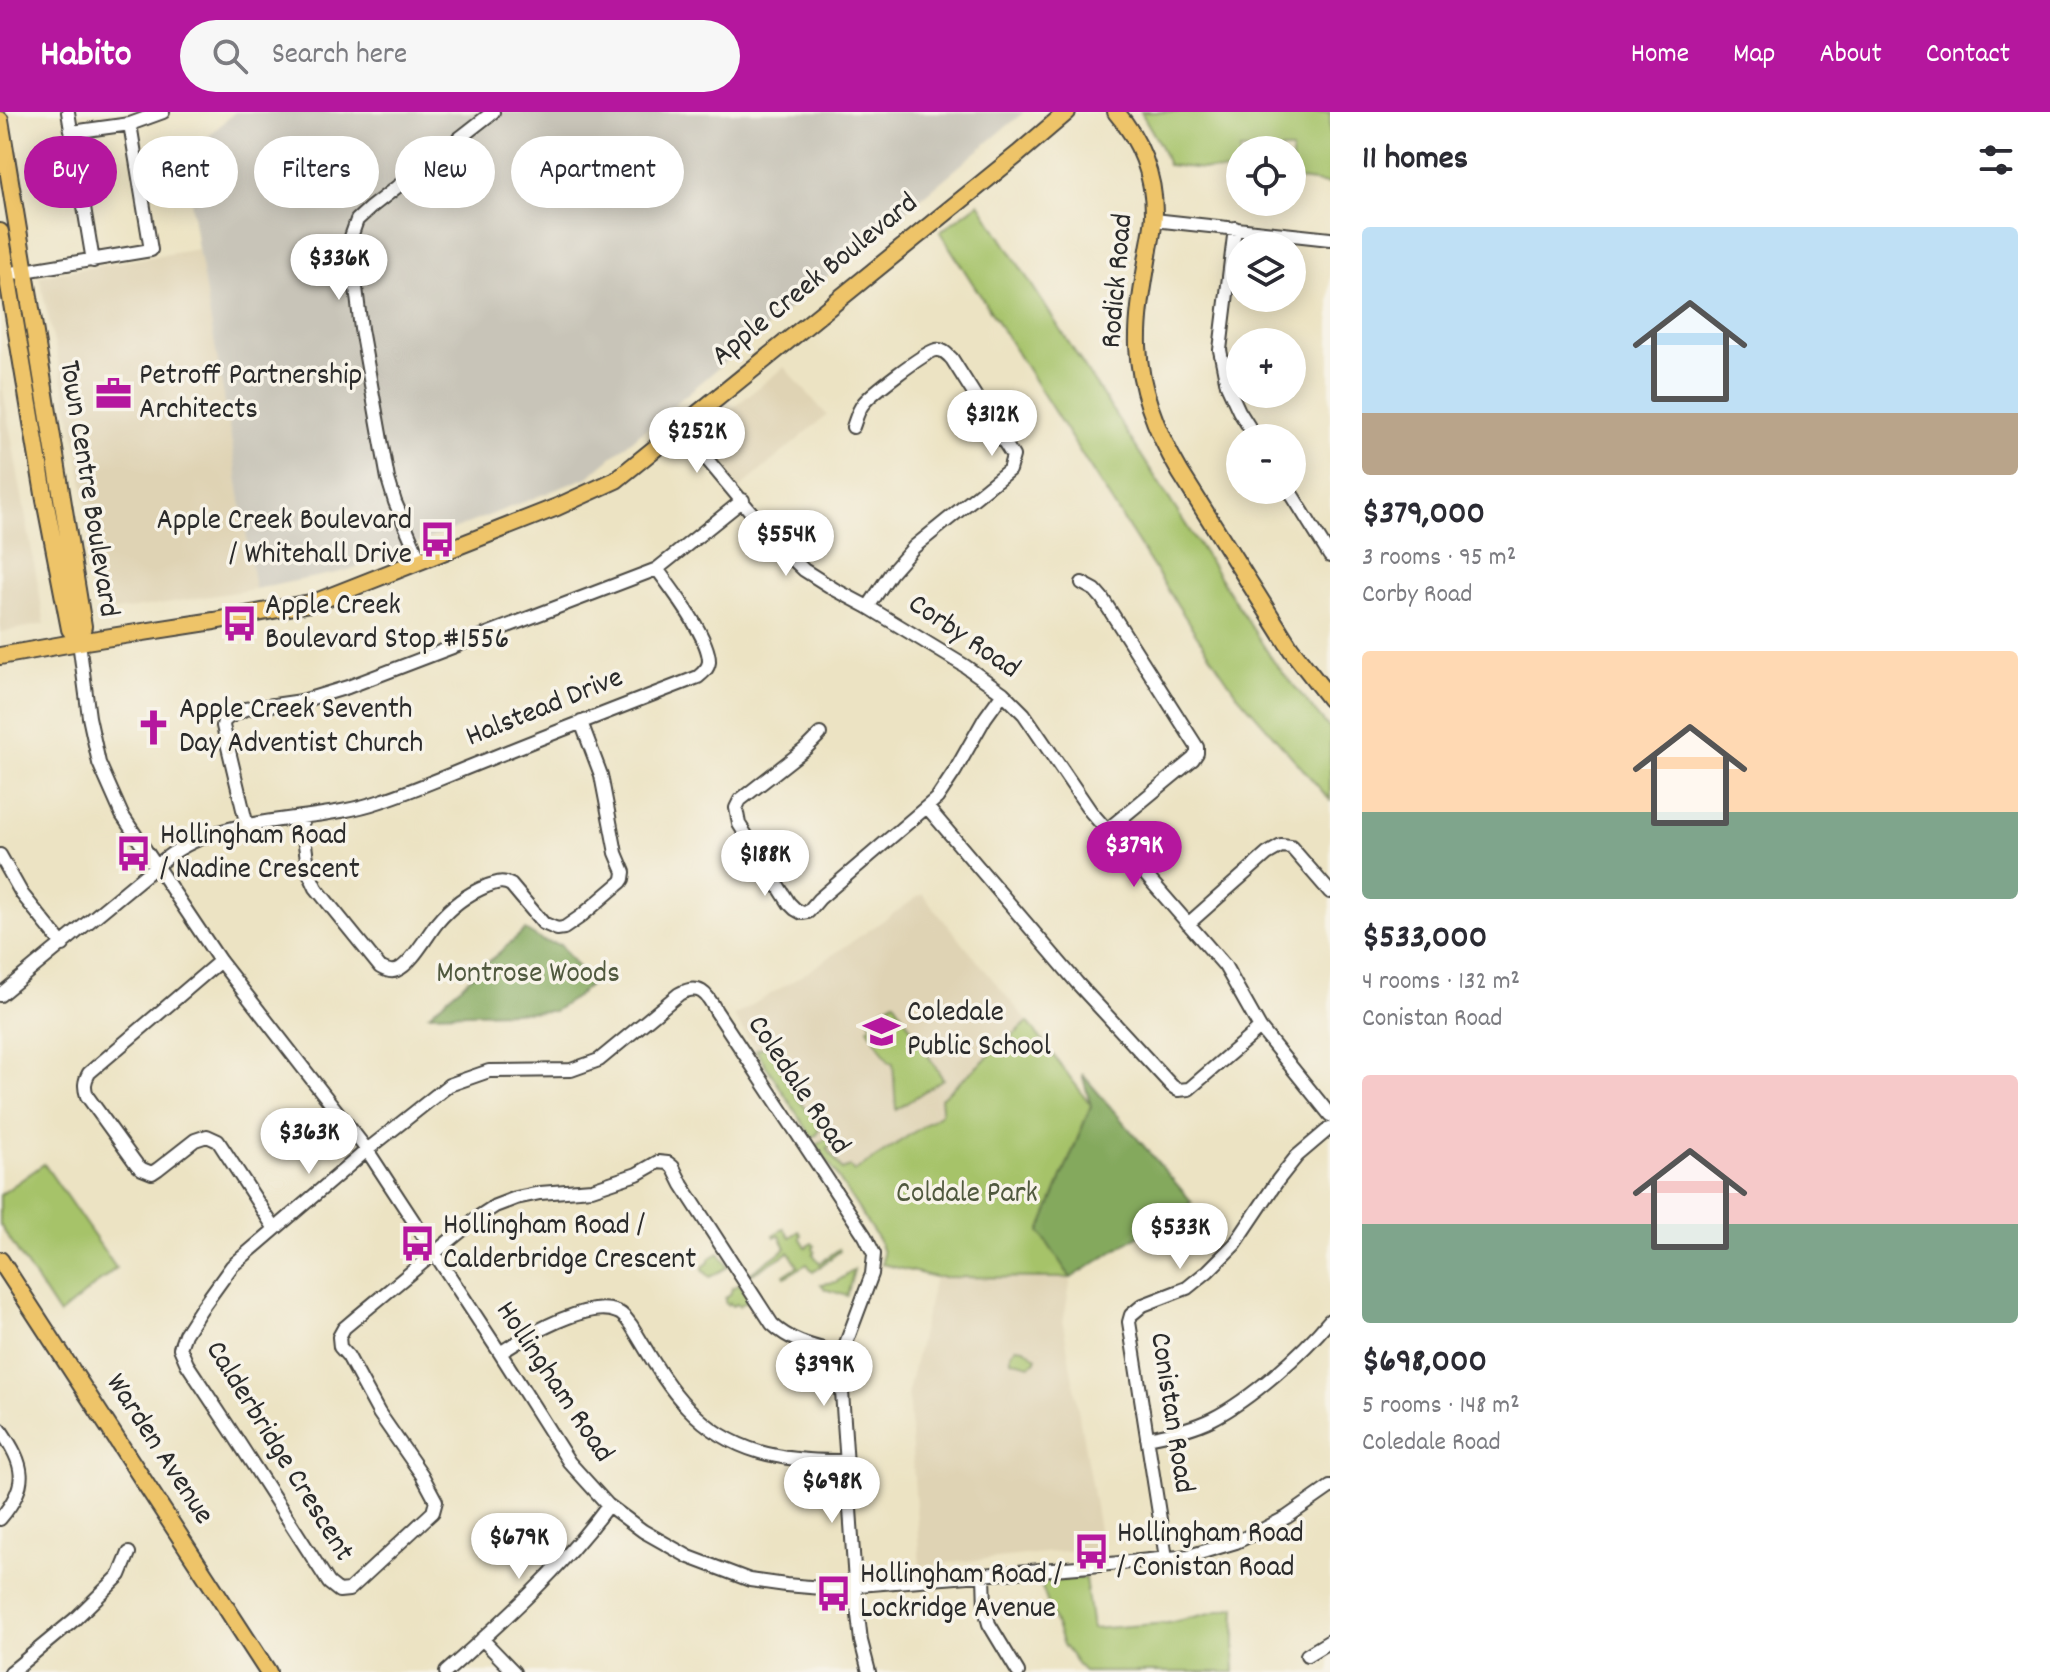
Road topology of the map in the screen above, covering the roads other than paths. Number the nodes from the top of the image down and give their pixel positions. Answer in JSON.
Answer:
{"nodes":[{"id":1,"x":68,"y":112,"type":"edge"},
{"id":2,"x":163,"y":112,"type":"edge"},
{"id":3,"x":493,"y":112,"type":"edge"},
{"id":4,"x":1067,"y":112,"type":"edge"},
{"id":5,"x":1116,"y":112,"type":"edge"},
{"id":6,"x":0,"y":120,"type":"edge"},
{"id":7,"x":130,"y":124,"type":"junction"},
{"id":8,"x":72,"y":132,"type":"junction"},
{"id":9,"x":1154,"y":220,"type":"junction"},
{"id":10,"x":1235,"y":228,"type":"junction"},
{"id":11,"x":0,"y":232,"type":"edge"},
{"id":12,"x":1330,"y":239,"type":"edge"},
{"id":13,"x":93,"y":261,"type":"junction"},
{"id":14,"x":25,"y":271,"type":"junction"},
{"id":15,"x":6,"y":274,"type":"junction"},
{"id":16,"x":1247,"y":424,"type":"edge"},
{"id":17,"x":680,"y":427,"type":"junction"},
{"id":18,"x":853,"y":427,"type":"dead end"},
{"id":19,"x":743,"y":500,"type":"junction"},
{"id":20,"x":1298,"y":504,"type":"edge"},
{"id":21,"x":1330,"y":556,"type":"edge"},
{"id":22,"x":420,"y":560,"type":"junction"},
{"id":23,"x":657,"y":569,"type":"junction"},
{"id":24,"x":1082,"y":583,"type":"dead end"},
{"id":25,"x":868,"y":607,"type":"junction"},
{"id":26,"x":79,"y":642,"type":"junction"},
{"id":27,"x":0,"y":656,"type":"edge"},
{"id":28,"x":1003,"y":693,"type":"junction"},
{"id":29,"x":1330,"y":699,"type":"edge"},
{"id":30,"x":581,"y":722,"type":"junction"},
{"id":31,"x":820,"y":734,"type":"dead end"},
{"id":32,"x":927,"y":807,"type":"junction"},
{"id":33,"x":301,"y":817,"type":"junction"},
{"id":34,"x":247,"y":826,"type":"junction"},
{"id":35,"x":1107,"y":830,"type":"junction"},
{"id":36,"x":0,"y":855,"type":"edge"},
{"id":37,"x":156,"y":867,"type":"junction"},
{"id":38,"x":1330,"y":892,"type":"edge"},
{"id":39,"x":1188,"y":924,"type":"junction"},
{"id":40,"x":63,"y":945,"type":"junction"},
{"id":41,"x":220,"y":961,"type":"junction"},
{"id":42,"x":0,"y":995,"type":"edge"},
{"id":43,"x":1260,"y":1028,"type":"junction"},
{"id":44,"x":1330,"y":1115,"type":"edge"},
{"id":45,"x":1330,"y":1128,"type":"edge"},
{"id":46,"x":367,"y":1150,"type":"junction"},
{"id":47,"x":275,"y":1229,"type":"junction"},
{"id":48,"x":435,"y":1254,"type":"junction"},
{"id":49,"x":0,"y":1260,"type":"edge"},
{"id":50,"x":1330,"y":1320,"type":"edge"},
{"id":51,"x":500,"y":1353,"type":"junction"},
{"id":52,"x":842,"y":1354,"type":"junction"},
{"id":53,"x":0,"y":1429,"type":"edge"},
{"id":54,"x":1147,"y":1438,"type":"junction"},
{"id":55,"x":846,"y":1461,"type":"junction"},
{"id":56,"x":1330,"y":1487,"type":"edge"},
{"id":57,"x":608,"y":1505,"type":"junction"},
{"id":58,"x":0,"y":1519,"type":"edge"},
{"id":59,"x":129,"y":1553,"type":"dead end"},
{"id":60,"x":1166,"y":1558,"type":"junction"},
{"id":61,"x":984,"y":1575,"type":"junction"},
{"id":62,"x":855,"y":1585,"type":"junction"},
{"id":63,"x":482,"y":1639,"type":"junction"},
{"id":64,"x":1330,"y":1641,"type":"edge"},
{"id":65,"x":1307,"y":1655,"type":"dead end"},
{"id":66,"x":11,"y":1672,"type":"edge"},
{"id":67,"x":268,"y":1672,"type":"edge"},
{"id":68,"x":446,"y":1672,"type":"edge"},
{"id":69,"x":514,"y":1672,"type":"edge"},
{"id":70,"x":869,"y":1672,"type":"edge"},
{"id":71,"x":1018,"y":1672,"type":"edge"}],
"edges":[{"from":1,"to":8,"type":"street"},
{"from":2,"to":7,"type":"street"},
{"from":3,"to":22,"type":"street"},
{"from":4,"to":17,"type":"main road","name":"Apple Creek Boulevard"},
{"from":5,"to":9,"type":"main road","name":"Rodick Road"},
{"from":6,"to":14,"type":"main road","name":"Town Centre Boulevard"},
{"from":7,"to":8,"type":"street"},
{"from":7,"to":13,"type":"street"},
{"from":8,"to":13,"type":"street"},
{"from":9,"to":10,"type":"street"},
{"from":9,"to":29,"type":"main road","name":"Rodick Road"},
{"from":10,"to":12,"type":"street"},
{"from":10,"to":16,"type":"street"},
{"from":11,"to":15,"type":"main road","name":"Town Centre Boulevard"},
{"from":13,"to":14,"type":"street"},
{"from":14,"to":15,"type":"street"},
{"from":14,"to":26,"type":"main road","name":"Town Centre Boulevard"},
{"from":15,"to":26,"type":"main road","name":"Town Centre Boulevard"},
{"from":17,"to":19,"type":"street","name":"Corby Road"},
{"from":17,"to":22,"type":"main road","name":"Apple Creek Boulevard"},
{"from":18,"to":25,"type":"street"},
{"from":19,"to":23,"type":"street"},
{"from":19,"to":25,"type":"street","name":"Corby Road"},
{"from":20,"to":21,"type":"street"},
{"from":22,"to":26,"type":"main road","name":"Apple Creek Boulevard"},
{"from":23,"to":30,"type":"street","name":"Halstead Drive"},
{"from":23,"to":34,"type":"street"},
{"from":24,"to":35,"type":"street"},
{"from":25,"to":28,"type":"street","name":"Corby Road"},
{"from":26,"to":27,"type":"main road","name":"Apple Creek Boulevard"},
{"from":26,"to":37,"type":"street","name":"Hollingham Road"},
{"from":28,"to":32,"type":"street"},
{"from":28,"to":35,"type":"street","name":"Corby Road"},
{"from":30,"to":33,"type":"street","name":"Halstead Drive"},
{"from":30,"to":33,"type":"street"},
{"from":31,"to":32,"type":"street"},
{"from":32,"to":43,"type":"street"},
{"from":33,"to":34,"type":"street","name":"Halstead Drive"},
{"from":34,"to":37,"type":"street","name":"Halstead Drive"},
{"from":35,"to":39,"type":"street","name":"Corby Road"},
{"from":36,"to":40,"type":"street"},
{"from":37,"to":40,"type":"street","name":"Halstead Drive"},
{"from":37,"to":41,"type":"street","name":"Hollingham Road"},
{"from":38,"to":39,"type":"street"},
{"from":39,"to":43,"type":"street","name":"Corby Road"},
{"from":40,"to":42,"type":"street","name":"Halstead Drive"},
{"from":41,"to":46,"type":"street","name":"Hollingham Road"},
{"from":41,"to":47,"type":"street"},
{"from":43,"to":44,"type":"street","name":"Corby Road"},
{"from":45,"to":54,"type":"street","name":"Conistan Road"},
{"from":46,"to":47,"type":"street","name":"Calderbridge Crescent"},
{"from":46,"to":48,"type":"street","name":"Hollingham Road"},
{"from":46,"to":52,"type":"street","name":"Coledale Road"},
{"from":47,"to":48,"type":"street","name":"Calderbridge Crescent"},
{"from":48,"to":51,"type":"street","name":"Hollingham Road"},
{"from":48,"to":52,"type":"street"},
{"from":49,"to":67,"type":"main road","name":"Warden Avenue"},
{"from":50,"to":54,"type":"street"},
{"from":51,"to":55,"type":"street"},
{"from":51,"to":57,"type":"street","name":"Hollingham Road"},
{"from":52,"to":55,"type":"street","name":"Coledale Road"},
{"from":53,"to":58,"type":"street"},
{"from":54,"to":60,"type":"street","name":"Conistan Road"},
{"from":55,"to":62,"type":"street","name":"Coledale Road"},
{"from":56,"to":60,"type":"street","name":"Hollingham Road"},
{"from":57,"to":62,"type":"street","name":"Hollingham Road"},
{"from":57,"to":63,"type":"street"},
{"from":59,"to":66,"type":"street"},
{"from":60,"to":61,"type":"street","name":"Hollingham Road"},
{"from":61,"to":62,"type":"street","name":"Hollingham Road"},
{"from":61,"to":71,"type":"street"},
{"from":62,"to":70,"type":"street","name":"Coledale Road"},
{"from":63,"to":68,"type":"street"},
{"from":63,"to":69,"type":"street"},
{"from":64,"to":65,"type":"street"}]}
